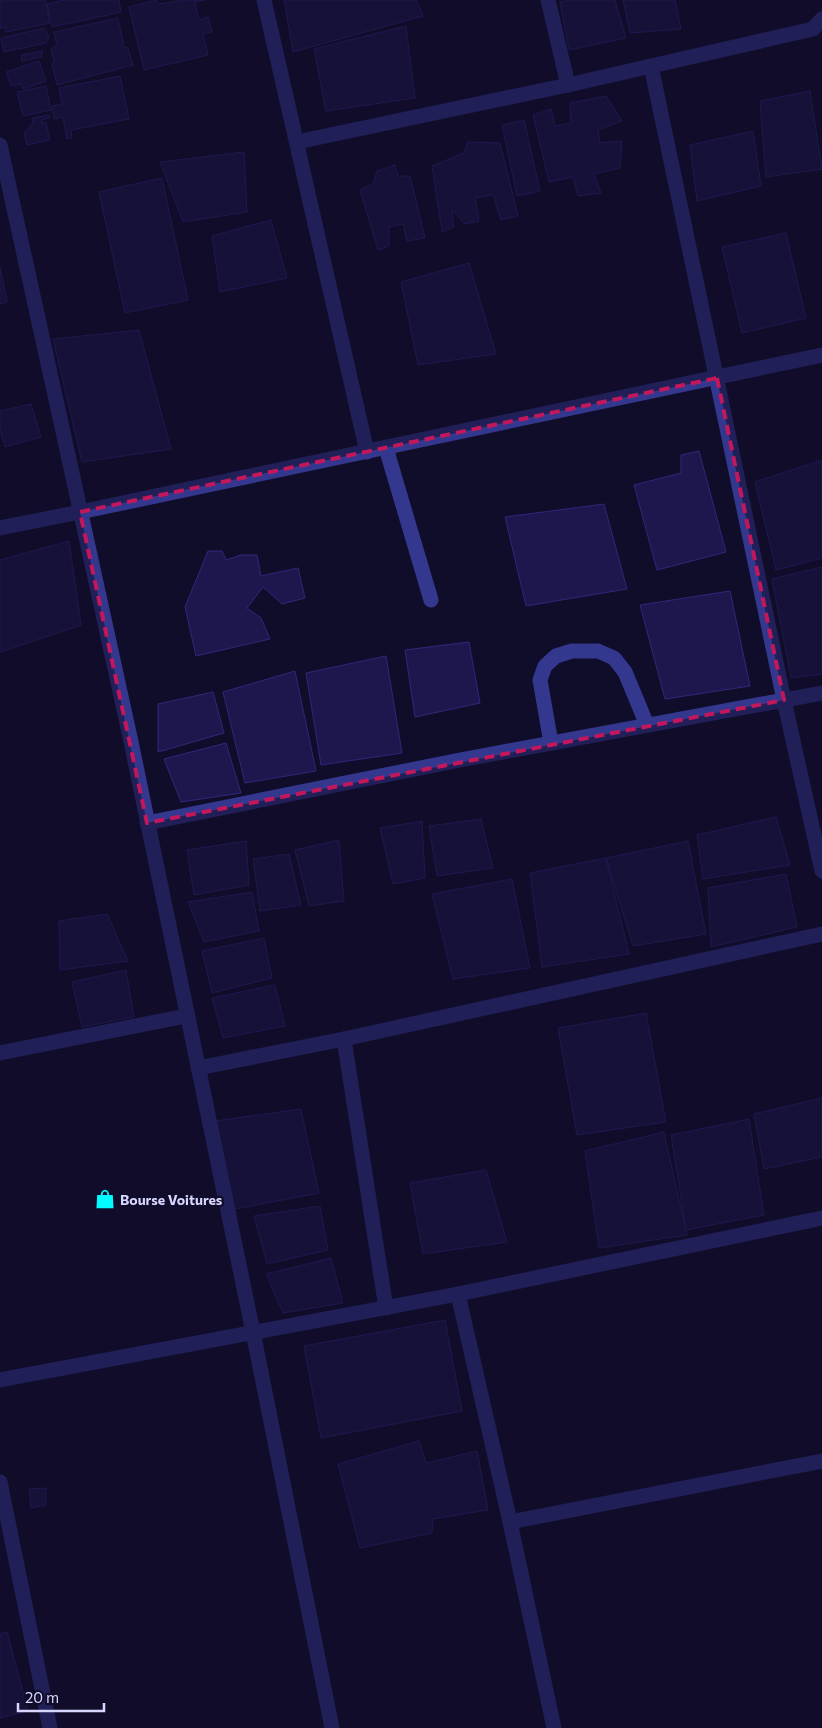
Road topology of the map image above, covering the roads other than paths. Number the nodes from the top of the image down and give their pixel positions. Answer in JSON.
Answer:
{"nodes":[{"id":1,"x":264,"y":0,"type":"edge"},
{"id":2,"x":548,"y":0,"type":"edge"},
{"id":3,"x":819,"y":26,"type":"edge"},
{"id":4,"x":651,"y":66,"type":"junction"},
{"id":5,"x":568,"y":85,"type":"junction"},
{"id":6,"x":297,"y":142,"type":"junction"},
{"id":7,"x":0,"y":145,"type":"edge"},
{"id":8,"x":822,"y":355,"type":"edge"},
{"id":9,"x":716,"y":378,"type":"junction"},
{"id":10,"x":386,"y":448,"type":"junction"},
{"id":11,"x":367,"y":452,"type":"junction"},
{"id":12,"x":80,"y":512,"type":"junction"},
{"id":13,"x":0,"y":528,"type":"edge"},
{"id":14,"x":430,"y":600,"type":"dead end"},
{"id":15,"x":822,"y":693,"type":"edge"},
{"id":16,"x":784,"y":700,"type":"junction"},
{"id":17,"x":647,"y":725,"type":"junction"},
{"id":18,"x":551,"y":743,"type":"junction"},
{"id":19,"x":147,"y":823,"type":"junction"},
{"id":20,"x":822,"y":871,"type":"edge"},
{"id":21,"x":822,"y":934,"type":"edge"},
{"id":22,"x":186,"y":1016,"type":"junction"},
{"id":23,"x":344,"y":1039,"type":"junction"},
{"id":24,"x":0,"y":1053,"type":"edge"},
{"id":25,"x":198,"y":1068,"type":"junction"},
{"id":26,"x":822,"y":1218,"type":"edge"},
{"id":27,"x":458,"y":1294,"type":"junction"},
{"id":28,"x":386,"y":1308,"type":"junction"},
{"id":29,"x":253,"y":1332,"type":"junction"},
{"id":30,"x":0,"y":1380,"type":"edge"},
{"id":31,"x":822,"y":1461,"type":"edge"},
{"id":32,"x":0,"y":1482,"type":"edge"},
{"id":33,"x":510,"y":1522,"type":"junction"},
{"id":34,"x":50,"y":1728,"type":"edge"},
{"id":35,"x":332,"y":1728,"type":"edge"},
{"id":36,"x":554,"y":1728,"type":"edge"}],
"edges":[{"from":1,"to":6,"type":"street"},
{"from":2,"to":5,"type":"street"},
{"from":3,"to":4,"type":"street"},
{"from":4,"to":5,"type":"street"},
{"from":4,"to":9,"type":"street"},
{"from":5,"to":6,"type":"street"},
{"from":6,"to":11,"type":"street"},
{"from":7,"to":12,"type":"street"},
{"from":8,"to":9,"type":"street"},
{"from":9,"to":10,"type":"street"},
{"from":9,"to":16,"type":"street"},
{"from":10,"to":11,"type":"street"},
{"from":10,"to":14,"type":"street"},
{"from":11,"to":12,"type":"street"},
{"from":12,"to":13,"type":"street"},
{"from":12,"to":19,"type":"street"},
{"from":15,"to":16,"type":"street"},
{"from":16,"to":17,"type":"street"},
{"from":16,"to":20,"type":"street"},
{"from":17,"to":18,"type":"street"},
{"from":17,"to":18,"type":"street"},
{"from":18,"to":19,"type":"street"},
{"from":19,"to":22,"type":"street"},
{"from":21,"to":23,"type":"street"},
{"from":22,"to":24,"type":"street"},
{"from":22,"to":25,"type":"street"},
{"from":23,"to":25,"type":"street"},
{"from":23,"to":28,"type":"street"},
{"from":25,"to":29,"type":"street"},
{"from":26,"to":27,"type":"street"},
{"from":27,"to":28,"type":"street"},
{"from":27,"to":33,"type":"street"},
{"from":28,"to":29,"type":"street"},
{"from":29,"to":30,"type":"street"},
{"from":29,"to":35,"type":"street"},
{"from":31,"to":33,"type":"street"},
{"from":32,"to":34,"type":"street"},
{"from":33,"to":36,"type":"street"}]}
